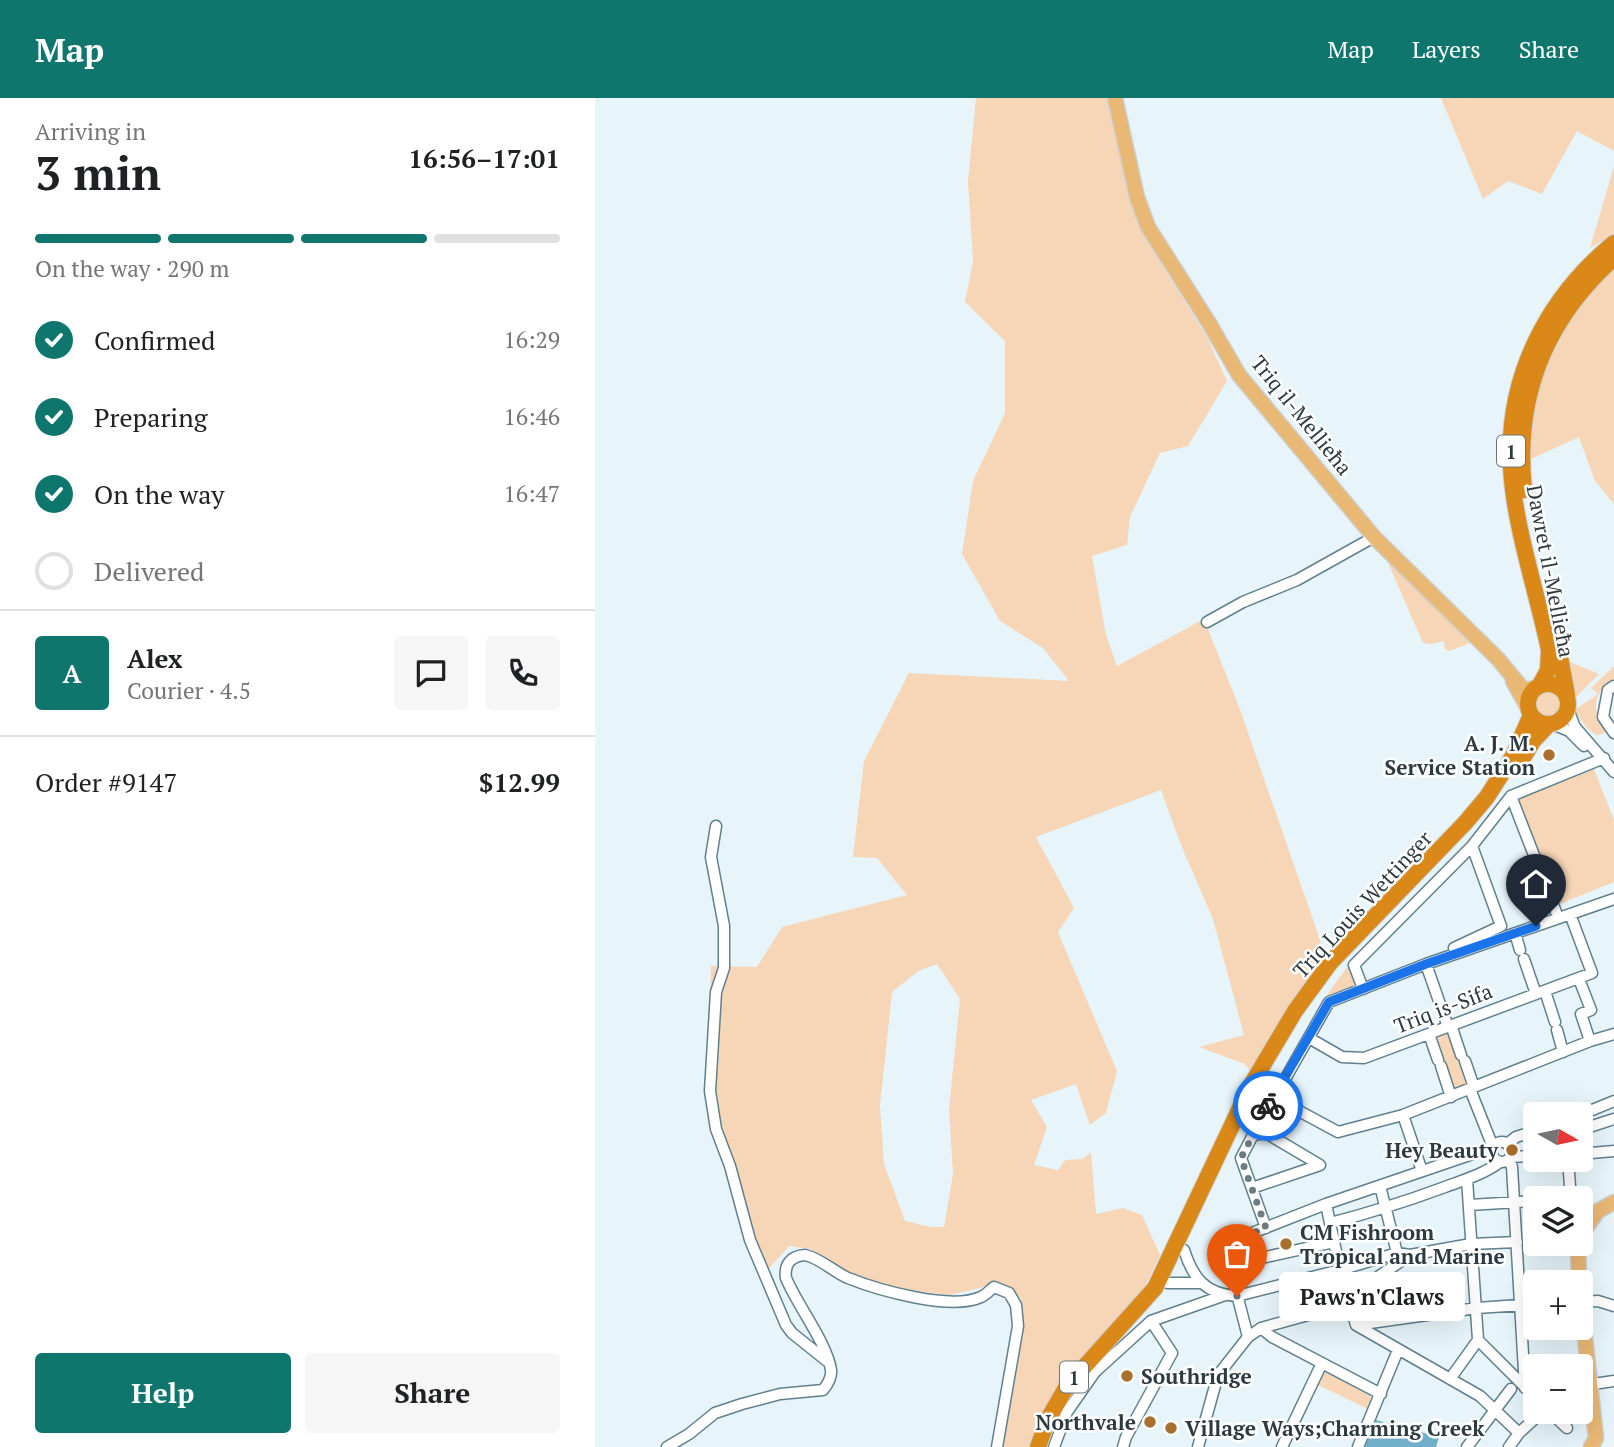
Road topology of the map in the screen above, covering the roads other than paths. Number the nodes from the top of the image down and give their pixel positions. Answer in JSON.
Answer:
{"nodes":[{"id":1,"x":1115,"y":98,"type":"edge"},
{"id":2,"x":1614,"y":243,"type":"edge"},
{"id":3,"x":1614,"y":258,"type":"edge"},
{"id":4,"x":1374,"y":537,"type":"junction"},
{"id":5,"x":1207,"y":622,"type":"dead end"},
{"id":6,"x":1511,"y":677,"type":"junction"},
{"id":7,"x":1614,"y":686,"type":"edge"},
{"id":8,"x":1537,"y":687,"type":"junction"},
{"id":9,"x":1567,"y":702,"type":"junction"},
{"id":10,"x":1529,"y":711,"type":"junction"},
{"id":11,"x":1550,"y":724,"type":"junction"},
{"id":12,"x":1614,"y":733,"type":"edge"},
{"id":13,"x":1604,"y":758,"type":"junction"},
{"id":14,"x":1614,"y":772,"type":"edge"},
{"id":15,"x":1511,"y":796,"type":"junction"},
{"id":16,"x":716,"y":826,"type":"dead end"},
{"id":17,"x":1472,"y":846,"type":"junction"},
{"id":18,"x":1614,"y":899,"type":"edge"},
{"id":19,"x":1556,"y":912,"type":"dead end"},
{"id":20,"x":1570,"y":914,"type":"junction"},
{"id":21,"x":1515,"y":933,"type":"junction"},
{"id":22,"x":1453,"y":948,"type":"dead end"},
{"id":23,"x":1426,"y":964,"type":"junction"},
{"id":24,"x":1579,"y":979,"type":"junction"},
{"id":25,"x":1363,"y":989,"type":"junction"},
{"id":26,"x":1540,"y":993,"type":"junction"},
{"id":27,"x":1450,"y":1026,"type":"junction"},
{"id":28,"x":1429,"y":1034,"type":"junction"},
{"id":29,"x":1614,"y":1034,"type":"edge"},
{"id":30,"x":1309,"y":1038,"type":"junction"},
{"id":31,"x":1590,"y":1041,"type":"junction"},
{"id":32,"x":1563,"y":1052,"type":"junction"},
{"id":33,"x":1472,"y":1088,"type":"junction"},
{"id":34,"x":1273,"y":1097,"type":"junction"},
{"id":35,"x":1451,"y":1097,"type":"junction"},
{"id":36,"x":1614,"y":1101,"type":"edge"},
{"id":37,"x":1593,"y":1110,"type":"edge"},
{"id":38,"x":1403,"y":1115,"type":"junction"},
{"id":39,"x":1614,"y":1119,"type":"edge"},
{"id":40,"x":1593,"y":1126,"type":"edge"},
{"id":41,"x":1252,"y":1135,"type":"junction"},
{"id":42,"x":1523,"y":1135,"type":"edge"},
{"id":43,"x":1507,"y":1144,"type":"junction"},
{"id":44,"x":1493,"y":1147,"type":"junction"},
{"id":45,"x":1614,"y":1151,"type":"edge"},
{"id":46,"x":1593,"y":1153,"type":"edge"},
{"id":47,"x":1523,"y":1158,"type":"edge"},
{"id":48,"x":1506,"y":1160,"type":"junction"},
{"id":49,"x":1422,"y":1171,"type":"junction"},
{"id":50,"x":1467,"y":1179,"type":"junction"},
{"id":51,"x":1380,"y":1186,"type":"junction"},
{"id":52,"x":1252,"y":1188,"type":"junction"},
{"id":53,"x":1523,"y":1202,"type":"edge"},
{"id":54,"x":1614,"y":1202,"type":"edge"},
{"id":55,"x":1514,"y":1203,"type":"junction"},
{"id":56,"x":1325,"y":1204,"type":"junction"},
{"id":57,"x":1470,"y":1205,"type":"junction"},
{"id":58,"x":1387,"y":1209,"type":"junction"},
{"id":59,"x":1593,"y":1218,"type":"edge"},
{"id":60,"x":1330,"y":1223,"type":"junction"},
{"id":61,"x":1266,"y":1228,"type":"junction"},
{"id":62,"x":1334,"y":1242,"type":"junction"},
{"id":63,"x":1517,"y":1242,"type":"junction"},
{"id":64,"x":1471,"y":1244,"type":"junction"},
{"id":65,"x":1184,"y":1250,"type":"junction"},
{"id":66,"x":1397,"y":1253,"type":"junction"},
{"id":67,"x":1411,"y":1255,"type":"junction"},
{"id":68,"x":1229,"y":1265,"type":"junction"},
{"id":69,"x":1340,"y":1270,"type":"junction"},
{"id":70,"x":1167,"y":1283,"type":"junction"},
{"id":71,"x":1200,"y":1283,"type":"junction"},
{"id":72,"x":1225,"y":1295,"type":"junction"},
{"id":73,"x":1237,"y":1296,"type":"junction"},
{"id":74,"x":1348,"y":1301,"type":"junction"},
{"id":75,"x":1593,"y":1301,"type":"edge"},
{"id":76,"x":1520,"y":1305,"type":"junction"},
{"id":77,"x":1523,"y":1305,"type":"edge"},
{"id":78,"x":1614,"y":1306,"type":"edge"},
{"id":79,"x":1477,"y":1308,"type":"junction"},
{"id":80,"x":1151,"y":1321,"type":"junction"},
{"id":81,"x":1356,"y":1325,"type":"junction"},
{"id":82,"x":1261,"y":1328,"type":"junction"},
{"id":83,"x":1248,"y":1337,"type":"junction"},
{"id":84,"x":1478,"y":1340,"type":"junction"},
{"id":85,"x":1398,"y":1350,"type":"junction"},
{"id":86,"x":1523,"y":1355,"type":"edge"},
{"id":87,"x":829,"y":1363,"type":"junction"},
{"id":88,"x":1322,"y":1363,"type":"junction"},
{"id":89,"x":1450,"y":1379,"type":"junction"},
{"id":90,"x":1614,"y":1381,"type":"edge"},
{"id":91,"x":1593,"y":1384,"type":"edge"},
{"id":92,"x":1523,"y":1386,"type":"edge"},
{"id":93,"x":1511,"y":1389,"type":"dead end"},
{"id":94,"x":1381,"y":1394,"type":"junction"},
{"id":95,"x":1496,"y":1411,"type":"junction"},
{"id":96,"x":1528,"y":1424,"type":"edge"},
{"id":97,"x":1563,"y":1424,"type":"edge"},
{"id":98,"x":1593,"y":1424,"type":"edge"},
{"id":99,"x":1567,"y":1428,"type":"dead end"},
{"id":100,"x":1518,"y":1433,"type":"junction"},
{"id":101,"x":1285,"y":1446,"type":"edge"},
{"id":102,"x":667,"y":1447,"type":"edge"},
{"id":103,"x":997,"y":1447,"type":"edge"},
{"id":104,"x":1038,"y":1447,"type":"edge"},
{"id":105,"x":1047,"y":1447,"type":"edge"},
{"id":106,"x":1054,"y":1447,"type":"edge"},
{"id":107,"x":1123,"y":1447,"type":"edge"},
{"id":108,"x":1198,"y":1447,"type":"edge"},
{"id":109,"x":1358,"y":1447,"type":"edge"},
{"id":110,"x":1467,"y":1447,"type":"edge"},
{"id":111,"x":1509,"y":1447,"type":"edge"},
{"id":112,"x":1591,"y":1447,"type":"edge"}],
"edges":[{"from":1,"to":4,"type":"main road","name":"Triq il-Mellieħa"},
{"from":2,"to":8,"type":"highway","name":"Dawret il-Mellieħa","number":"1"},
{"from":3,"to":9,"type":"highway","name":"Dawret il-Mellieħa","number":"1"},
{"from":4,"to":5,"type":"street"},
{"from":4,"to":6,"type":"main road","name":"Triq il-Mellieħa"},
{"from":6,"to":8,"type":"main road","name":"Triq il-Mellieħa"},
{"from":6,"to":10,"type":"main road","name":"Triq il-Mellieħa"},
{"from":7,"to":12,"type":"street"},
{"from":8,"to":9,"type":"highway"},
{"from":8,"to":10,"type":"highway"},
{"from":9,"to":11,"type":"highway"},
{"from":9,"to":13,"type":"street"},
{"from":10,"to":11,"type":"highway"},
{"from":10,"to":104,"type":"highway","name":"Triq Louis Wettinger","number":"1"},
{"from":11,"to":13,"type":"street"},
{"from":11,"to":65,"type":"highway","name":"Triq Louis Wettinger","number":"1"},
{"from":13,"to":14,"type":"street"},
{"from":13,"to":15,"type":"street"},
{"from":15,"to":17,"type":"street"},
{"from":15,"to":19,"type":"street"},
{"from":16,"to":87,"type":"street"},
{"from":17,"to":22,"type":"street"},
{"from":17,"to":25,"type":"street"},
{"from":18,"to":20,"type":"street"},
{"from":20,"to":21,"type":"street"},
{"from":20,"to":24,"type":"street","name":"Triq is-Sifa"},
{"from":21,"to":23,"type":"street"},
{"from":21,"to":26,"type":"street"},
{"from":23,"to":25,"type":"street"},
{"from":23,"to":27,"type":"street"},
{"from":24,"to":26,"type":"street","name":"Triq is-Sifa"},
{"from":24,"to":31,"type":"street"},
{"from":25,"to":30,"type":"street"},
{"from":26,"to":27,"type":"street","name":"Triq is-Sifa"},
{"from":26,"to":32,"type":"street"},
{"from":27,"to":28,"type":"street","name":"Triq is-Sifa"},
{"from":27,"to":33,"type":"street"},
{"from":28,"to":30,"type":"street","name":"Triq is-Sifa"},
{"from":28,"to":35,"type":"street"},
{"from":29,"to":31,"type":"street"},
{"from":30,"to":34,"type":"street"},
{"from":31,"to":32,"type":"street"},
{"from":32,"to":33,"type":"street"},
{"from":33,"to":35,"type":"street"},
{"from":33,"to":44,"type":"street"},
{"from":34,"to":38,"type":"street"},
{"from":34,"to":41,"type":"street"},
{"from":35,"to":38,"type":"street"},
{"from":36,"to":37,"type":"street"},
{"from":38,"to":49,"type":"street"},
{"from":39,"to":40,"type":"street"},
{"from":41,"to":52,"type":"street"},
{"from":41,"to":52,"type":"street"},
{"from":42,"to":43,"type":"street"},
{"from":43,"to":44,"type":"street"},
{"from":43,"to":48,"type":"street"},
{"from":44,"to":48,"type":"street"},
{"from":44,"to":49,"type":"street"},
{"from":45,"to":46,"type":"street"},
{"from":47,"to":48,"type":"street"},
{"from":48,"to":50,"type":"street"},
{"from":48,"to":55,"type":"street"},
{"from":49,"to":51,"type":"street"},
{"from":50,"to":57,"type":"street"},
{"from":50,"to":58,"type":"street"},
{"from":51,"to":56,"type":"street"},
{"from":51,"to":58,"type":"street"},
{"from":52,"to":61,"type":"street"},
{"from":53,"to":55,"type":"street"},
{"from":54,"to":59,"type":"main road"},
{"from":55,"to":57,"type":"street"},
{"from":55,"to":63,"type":"street"},
{"from":56,"to":60,"type":"street"},
{"from":56,"to":61,"type":"street"},
{"from":57,"to":64,"type":"street"},
{"from":58,"to":60,"type":"street"},
{"from":58,"to":66,"type":"street"},
{"from":60,"to":62,"type":"street"},
{"from":61,"to":68,"type":"street"},
{"from":62,"to":68,"type":"street"},
{"from":62,"to":69,"type":"street"},
{"from":63,"to":64,"type":"street"},
{"from":63,"to":76,"type":"street"},
{"from":64,"to":67,"type":"street"},
{"from":64,"to":79,"type":"street"},
{"from":65,"to":70,"type":"highway","name":"Triq Louis Wettinger","number":"1"},
{"from":65,"to":71,"type":"street"},
{"from":66,"to":67,"type":"street"},
{"from":66,"to":69,"type":"street"},
{"from":67,"to":74,"type":"street"},
{"from":68,"to":73,"type":"street"},
{"from":69,"to":73,"type":"street"},
{"from":69,"to":74,"type":"street"},
{"from":70,"to":71,"type":"street"},
{"from":70,"to":105,"type":"highway","name":"Triq Louis Wettinger","number":"1"},
{"from":71,"to":72,"type":"street"},
{"from":72,"to":73,"type":"street"},
{"from":72,"to":80,"type":"street"},
{"from":73,"to":83,"type":"street"},
{"from":74,"to":81,"type":"street"},
{"from":74,"to":82,"type":"street"},
{"from":75,"to":78,"type":"street"},
{"from":76,"to":77,"type":"street"},
{"from":76,"to":79,"type":"street"},
{"from":76,"to":86,"type":"street"},
{"from":79,"to":81,"type":"street"},
{"from":79,"to":84,"type":"street"},
{"from":80,"to":106,"type":"street"},
{"from":80,"to":107,"type":"street"},
{"from":81,"to":85,"type":"street"},
{"from":82,"to":83,"type":"street"},
{"from":82,"to":88,"type":"street"},
{"from":83,"to":108,"type":"street"},
{"from":84,"to":89,"type":"street"},
{"from":84,"to":92,"type":"street"},
{"from":85,"to":89,"type":"street"},
{"from":85,"to":94,"type":"street"},
{"from":87,"to":102,"type":"street"},
{"from":87,"to":103,"type":"street"},
{"from":88,"to":94,"type":"street"},
{"from":88,"to":101,"type":"street"},
{"from":89,"to":95,"type":"street"},
{"from":90,"to":91,"type":"street"},
{"from":93,"to":95,"type":"street"},
{"from":94,"to":109,"type":"street"},
{"from":95,"to":100,"type":"street"},
{"from":95,"to":110,"type":"street"},
{"from":96,"to":100,"type":"street"},
{"from":97,"to":99,"type":"street"},
{"from":98,"to":112,"type":"main road"},
{"from":100,"to":111,"type":"street"}]}
